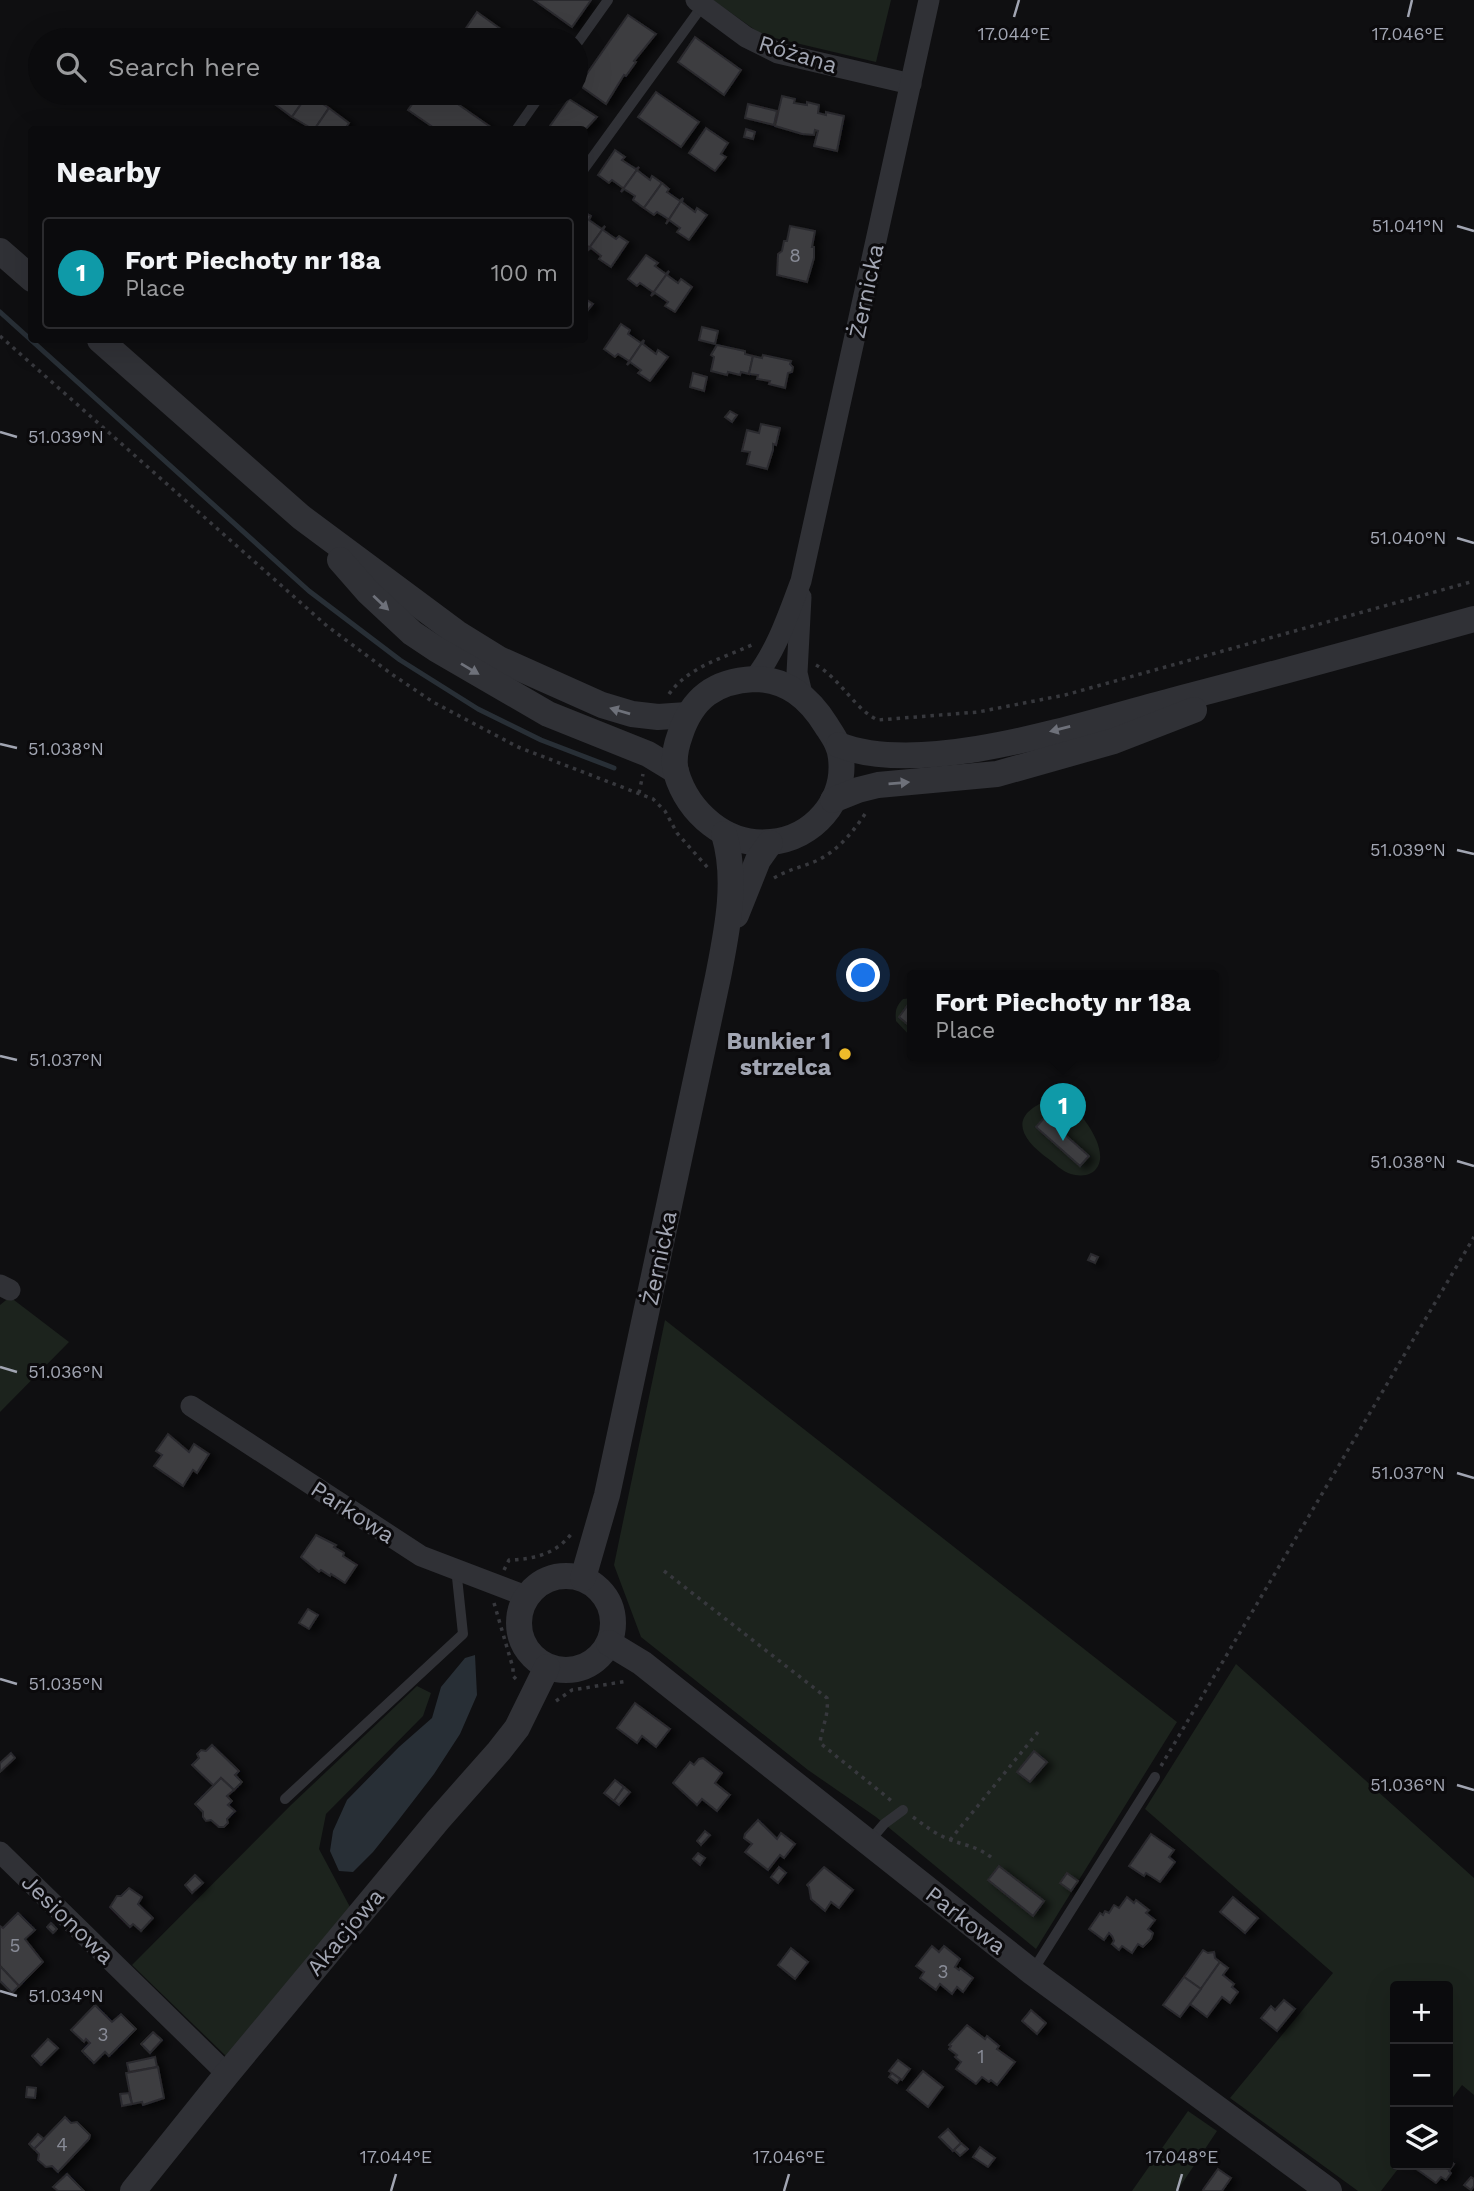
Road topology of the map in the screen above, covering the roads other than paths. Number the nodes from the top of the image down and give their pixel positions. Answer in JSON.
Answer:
{"nodes":[{"id":1,"x":608,"y":0,"type":"edge"},
{"id":2,"x":929,"y":0,"type":"edge"},
{"id":3,"x":699,"y":2,"type":"edge"},
{"id":4,"x":588,"y":28,"type":"edge"},
{"id":5,"x":911,"y":84,"type":"junction"},
{"id":6,"x":534,"y":105,"type":"edge"},
{"id":7,"x":519,"y":126,"type":"edge"},
{"id":8,"x":588,"y":163,"type":"edge"},
{"id":9,"x":0,"y":251,"type":"edge"},
{"id":10,"x":28,"y":276,"type":"edge"},
{"id":11,"x":103,"y":343,"type":"edge"},
{"id":12,"x":301,"y":517,"type":"junction"},
{"id":13,"x":801,"y":581,"type":"junction"},
{"id":14,"x":1474,"y":620,"type":"edge"},
{"id":15,"x":1307,"y":666,"type":"junction"},
{"id":16,"x":754,"y":678,"type":"junction"},
{"id":17,"x":802,"y":694,"type":"junction"},
{"id":18,"x":687,"y":715,"type":"junction"},
{"id":19,"x":839,"y":745,"type":"junction"},
{"id":20,"x":676,"y":771,"type":"junction"},
{"id":21,"x":833,"y":800,"type":"junction"},
{"id":22,"x":724,"y":834,"type":"junction"},
{"id":23,"x":770,"y":842,"type":"junction"},
{"id":24,"x":726,"y":935,"type":"junction"},
{"id":25,"x":191,"y":1406,"type":"dead end"},
{"id":26,"x":456,"y":1568,"type":"junction"},
{"id":27,"x":583,"y":1578,"type":"junction"},
{"id":28,"x":526,"y":1596,"type":"junction"},
{"id":29,"x":609,"y":1643,"type":"junction"},
{"id":30,"x":547,"y":1667,"type":"junction"},
{"id":31,"x":1155,"y":1777,"type":"road end"},
{"id":32,"x":285,"y":1799,"type":"dead end"},
{"id":33,"x":903,"y":1810,"type":"road end"},
{"id":34,"x":868,"y":1843,"type":"junction"},
{"id":35,"x":0,"y":1852,"type":"edge"},
{"id":36,"x":1032,"y":1972,"type":"junction"},
{"id":37,"x":227,"y":2074,"type":"junction"},
{"id":38,"x":133,"y":2191,"type":"edge"},
{"id":39,"x":1329,"y":2191,"type":"edge"}],
"edges":[{"from":1,"to":4,"type":"lane"},
{"from":2,"to":5,"type":"street","name":"Żernicka"},
{"from":3,"to":5,"type":"street","name":"Różana"},
{"from":3,"to":8,"type":"lane"},
{"from":5,"to":13,"type":"street","name":"Żernicka"},
{"from":6,"to":7,"type":"lane"},
{"from":9,"to":10,"type":"street"},
{"from":11,"to":12,"type":"street"},
{"from":18,"to":12,"type":"street","one_way":true},
{"from":12,"to":20,"type":"street","one_way":true},
{"from":13,"to":16,"type":"street","name":"Żernicka"},
{"from":13,"to":17,"type":"street","name":"Żernicka"},
{"from":14,"to":15,"type":"street"},
{"from":15,"to":19,"type":"street","one_way":true},
{"from":21,"to":15,"type":"street","one_way":true},
{"from":16,"to":17,"type":"street"},
{"from":16,"to":18,"type":"street"},
{"from":17,"to":19,"type":"street"},
{"from":18,"to":20,"type":"street"},
{"from":19,"to":21,"type":"street"},
{"from":20,"to":22,"type":"street"},
{"from":21,"to":23,"type":"street"},
{"from":22,"to":23,"type":"street"},
{"from":22,"to":24,"type":"street","name":"Żernicka"},
{"from":23,"to":24,"type":"street","name":"Żernicka"},
{"from":24,"to":27,"type":"street","name":"Żernicka"},
{"from":25,"to":26,"type":"street","name":"Parkowa"},
{"from":26,"to":28,"type":"street","name":"Parkowa"},
{"from":26,"to":32,"type":"lane"},
{"from":27,"to":28,"type":"street"},
{"from":27,"to":29,"type":"street"},
{"from":28,"to":30,"type":"street"},
{"from":29,"to":30,"type":"street"},
{"from":29,"to":34,"type":"street","name":"Parkowa"},
{"from":30,"to":37,"type":"street","name":"Akacjowa"},
{"from":31,"to":36,"type":"lane"},
{"from":33,"to":34,"type":"lane"},
{"from":34,"to":36,"type":"street","name":"Parkowa"},
{"from":35,"to":37,"type":"street","name":"Jesionowa"},
{"from":36,"to":39,"type":"street","name":"Parkowa"},
{"from":37,"to":38,"type":"street","name":"Akacjowa"}]}
